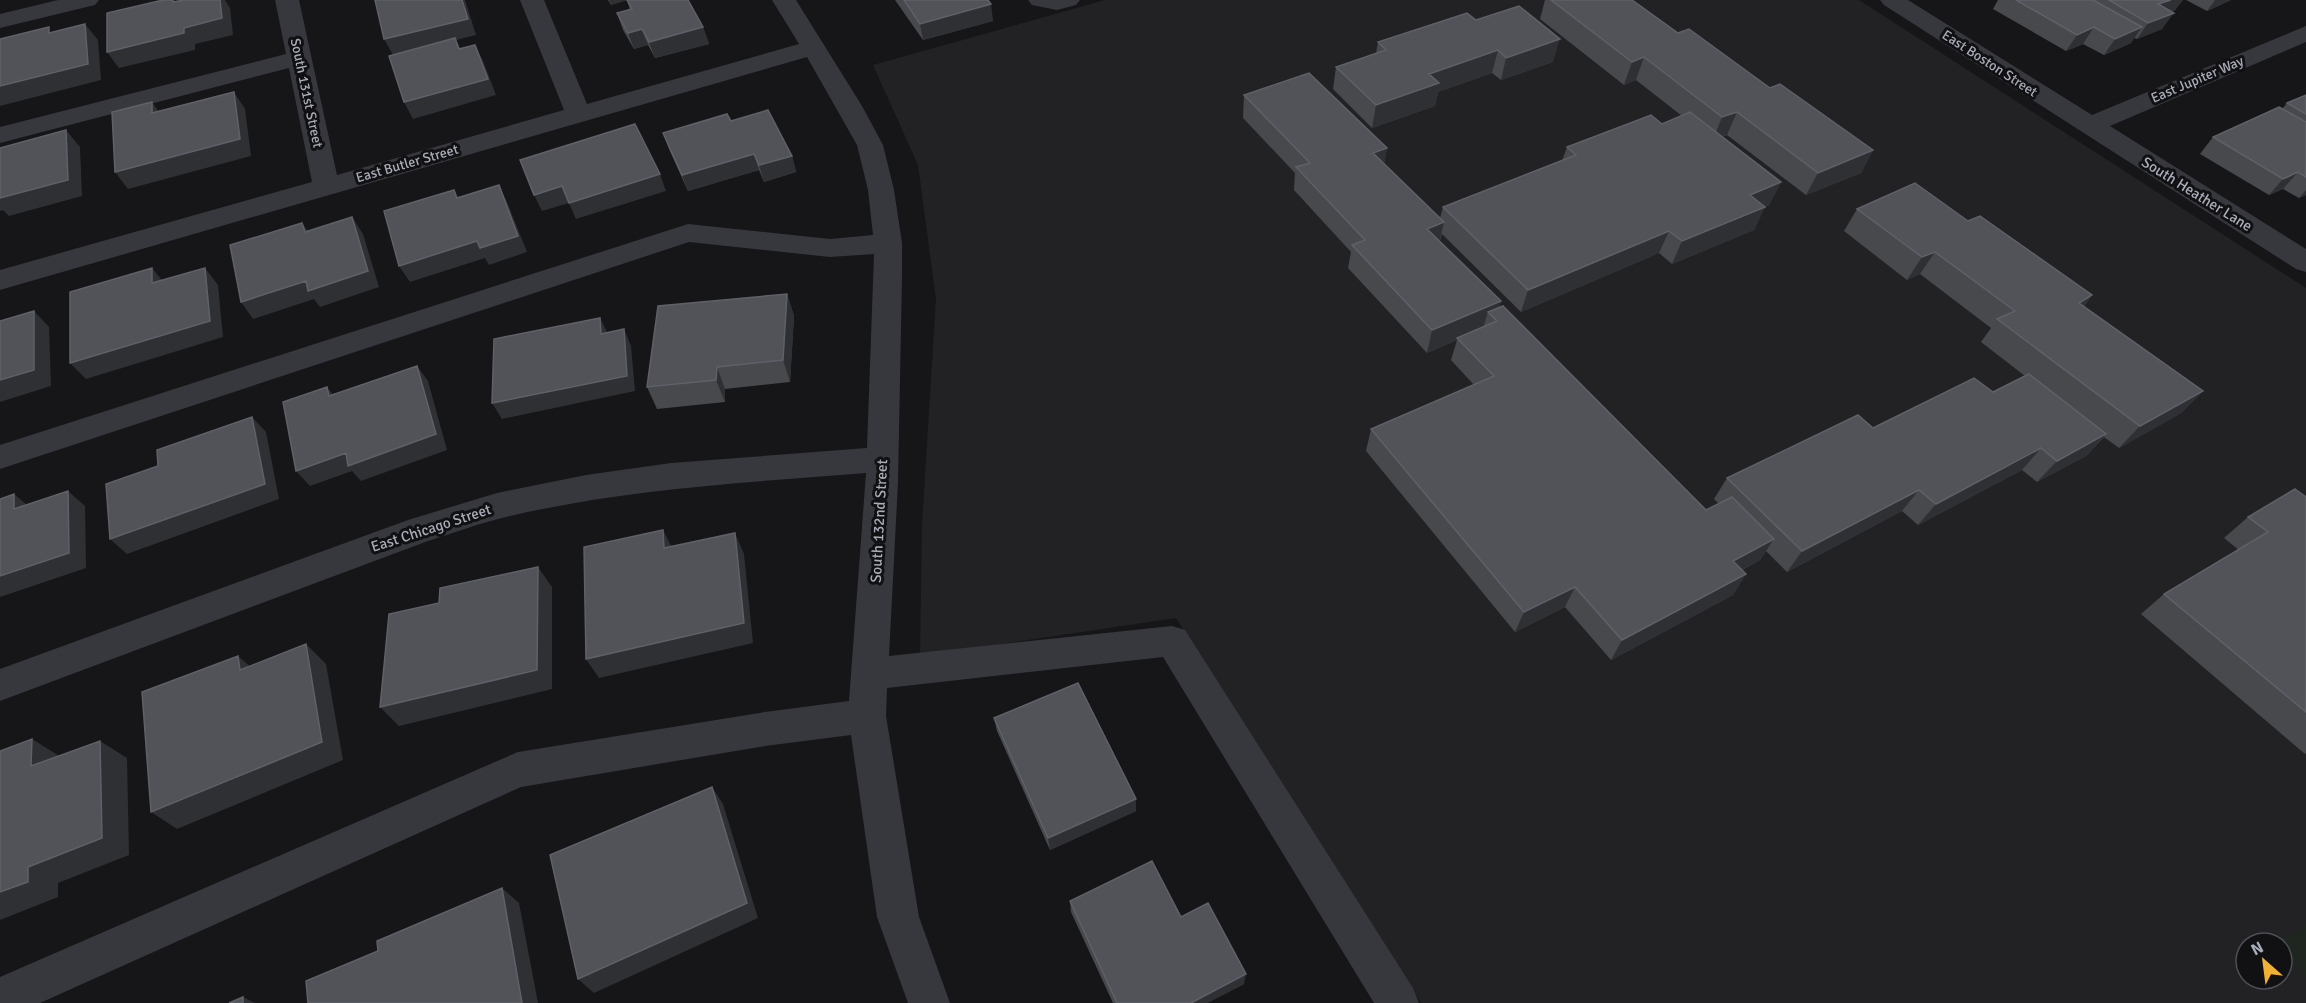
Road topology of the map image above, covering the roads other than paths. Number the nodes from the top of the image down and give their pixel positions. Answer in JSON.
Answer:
{"nodes":[{"id":1,"x":87,"y":0,"type":"edge"},
{"id":2,"x":287,"y":0,"type":"edge"},
{"id":3,"x":532,"y":0,"type":"edge"},
{"id":4,"x":784,"y":0,"type":"edge"},
{"id":5,"x":1040,"y":0,"type":"edge"},
{"id":6,"x":1068,"y":0,"type":"edge"},
{"id":7,"x":1892,"y":0,"type":"edge"},
{"id":8,"x":0,"y":21,"type":"edge"},
{"id":9,"x":2306,"y":33,"type":"edge"},
{"id":10,"x":814,"y":47,"type":"junction"},
{"id":11,"x":300,"y":58,"type":"junction"},
{"id":12,"x":578,"y":114,"type":"junction"},
{"id":13,"x":2089,"y":126,"type":"junction"},
{"id":14,"x":0,"y":135,"type":"edge"},
{"id":15,"x":326,"y":187,"type":"junction"},
{"id":16,"x":888,"y":243,"type":"junction"},
{"id":17,"x":2306,"y":262,"type":"edge"},
{"id":18,"x":0,"y":280,"type":"edge"},
{"id":19,"x":0,"y":457,"type":"edge"},
{"id":20,"x":882,"y":459,"type":"junction"},
{"id":21,"x":868,"y":674,"type":"junction"},
{"id":22,"x":0,"y":685,"type":"edge"},
{"id":23,"x":867,"y":716,"type":"junction"},
{"id":24,"x":0,"y":999,"type":"edge"},
{"id":25,"x":929,"y":1003,"type":"edge"},
{"id":26,"x":1398,"y":1003,"type":"edge"}],
"edges":[{"from":1,"to":8,"type":"street"},
{"from":2,"to":11,"type":"street","name":"South 131st Street"},
{"from":3,"to":12,"type":"street"},
{"from":4,"to":10,"type":"street","name":"South 132nd Street"},
{"from":5,"to":6,"type":"street"},
{"from":7,"to":13,"type":"street","name":"East Boston Street"},
{"from":9,"to":13,"type":"street","name":"East Jupiter Way"},
{"from":10,"to":12,"type":"street","name":"East Butler Street"},
{"from":10,"to":16,"type":"street","name":"South 132nd Street"},
{"from":11,"to":14,"type":"street"},
{"from":11,"to":15,"type":"street","name":"South 131st Street"},
{"from":12,"to":15,"type":"street","name":"East Butler Street"},
{"from":13,"to":17,"type":"street","name":"South Heather Lane"},
{"from":15,"to":18,"type":"street","name":"East Butler Street"},
{"from":16,"to":19,"type":"street"},
{"from":16,"to":20,"type":"street","name":"South 132nd Street"},
{"from":20,"to":21,"type":"street","name":"South 132nd Street"},
{"from":20,"to":22,"type":"street","name":"East Chicago Street"},
{"from":21,"to":23,"type":"street","name":"South 132nd Street"},
{"from":21,"to":26,"type":"street"},
{"from":23,"to":24,"type":"street"},
{"from":23,"to":25,"type":"street","name":"South 132nd Street"}]}
